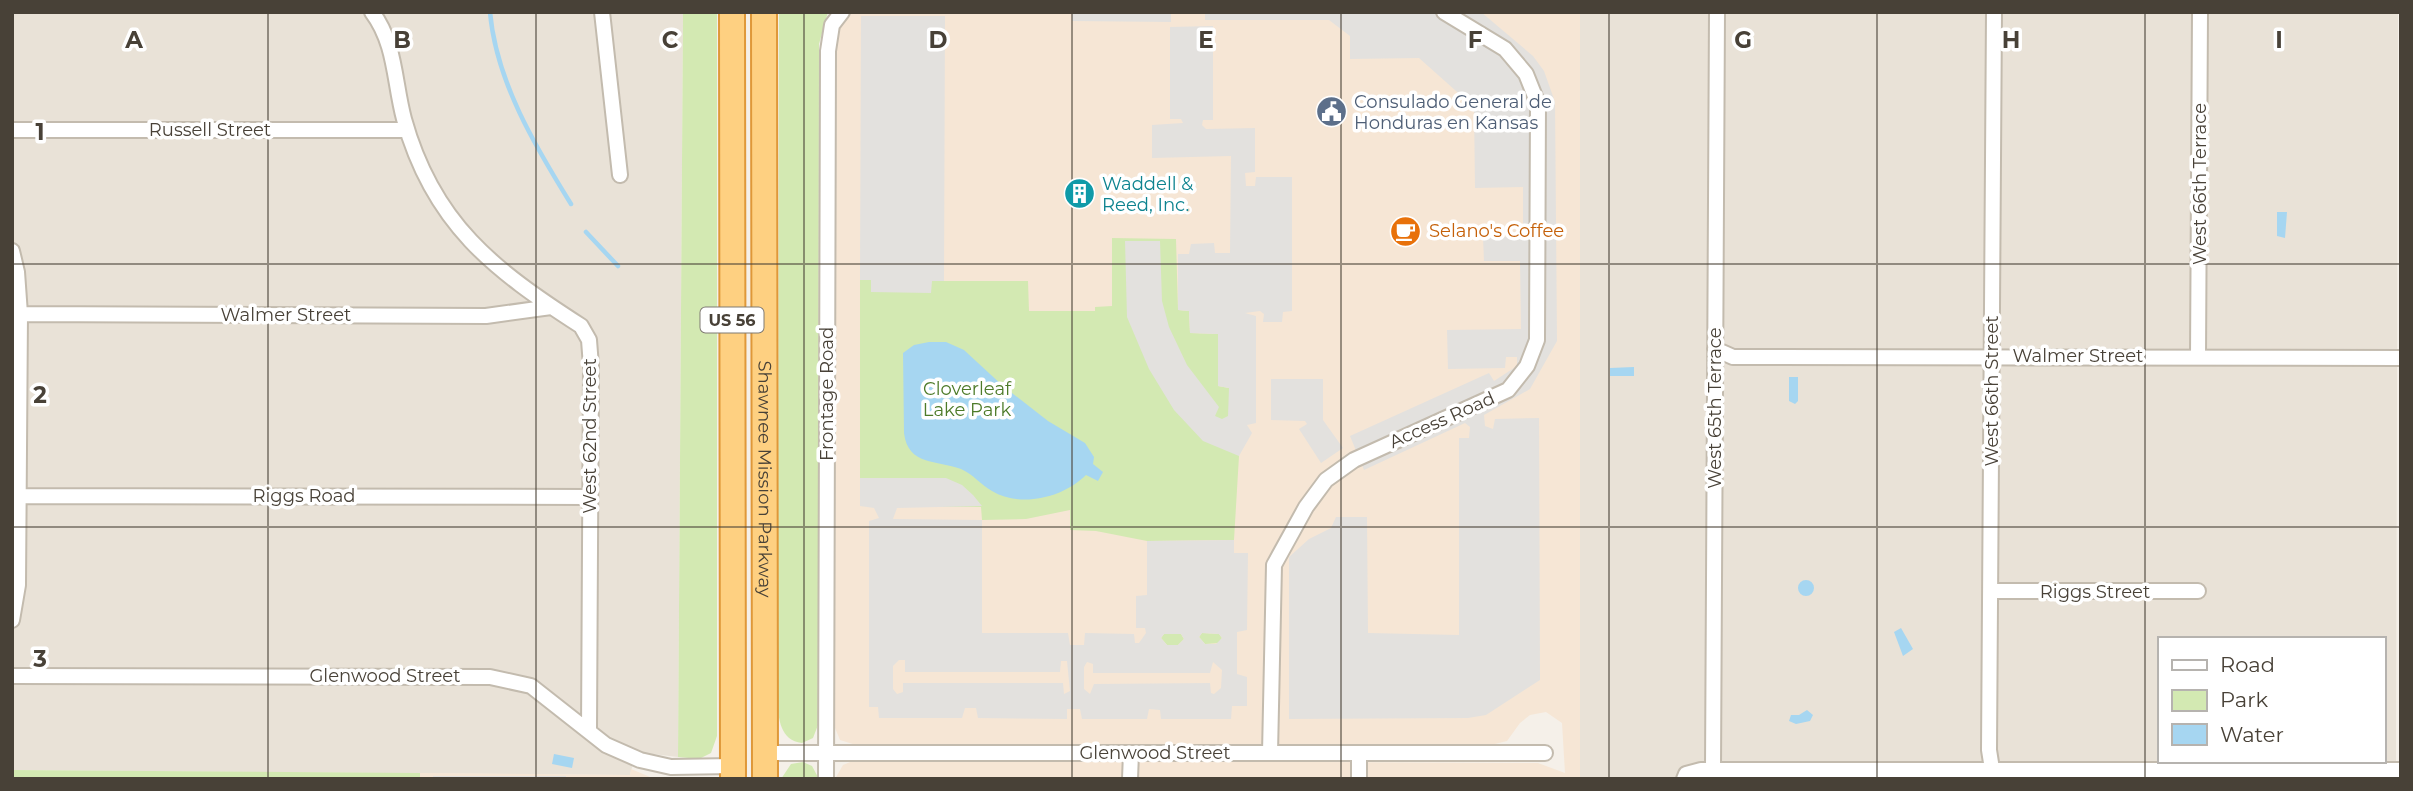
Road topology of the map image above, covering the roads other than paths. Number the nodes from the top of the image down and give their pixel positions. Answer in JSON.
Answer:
{"nodes":[{"id":1,"x":372,"y":12,"type":"edge"},
{"id":2,"x":602,"y":12,"type":"edge"},
{"id":3,"x":732,"y":12,"type":"edge"},
{"id":4,"x":764,"y":12,"type":"edge"},
{"id":5,"x":842,"y":12,"type":"edge"},
{"id":6,"x":1444,"y":12,"type":"edge"},
{"id":7,"x":1717,"y":12,"type":"edge"},
{"id":8,"x":1994,"y":12,"type":"edge"},
{"id":9,"x":2200,"y":12,"type":"edge"},
{"id":10,"x":12,"y":130,"type":"edge"},
{"id":11,"x":407,"y":130,"type":"junction"},
{"id":12,"x":620,"y":175,"type":"dead end"},
{"id":13,"x":12,"y":251,"type":"edge"},
{"id":14,"x":551,"y":307,"type":"junction"},
{"id":15,"x":20,"y":314,"type":"junction"},
{"id":16,"x":1715,"y":349,"type":"junction"},
{"id":17,"x":2198,"y":356,"type":"junction"},
{"id":18,"x":1992,"y":358,"type":"junction"},
{"id":19,"x":2401,"y":358,"type":"edge"},
{"id":20,"x":19,"y":496,"type":"junction"},
{"id":21,"x":590,"y":497,"type":"junction"},
{"id":22,"x":1992,"y":591,"type":"junction"},
{"id":23,"x":2199,"y":591,"type":"dead end"},
{"id":24,"x":12,"y":620,"type":"edge"},
{"id":25,"x":12,"y":676,"type":"edge"},
{"id":26,"x":733,"y":715,"type":"junction"},
{"id":27,"x":589,"y":731,"type":"junction"},
{"id":28,"x":826,"y":751,"type":"junction"},
{"id":29,"x":765,"y":752,"type":"junction"},
{"id":30,"x":1131,"y":753,"type":"junction"},
{"id":31,"x":1270,"y":753,"type":"junction"},
{"id":32,"x":1359,"y":753,"type":"junction"},
{"id":33,"x":1545,"y":753,"type":"dead end"},
{"id":34,"x":1992,"y":769,"type":"junction"},
{"id":35,"x":1713,"y":770,"type":"junction"},
{"id":36,"x":2401,"y":770,"type":"edge"},
{"id":37,"x":671,"y":773,"type":"edge"},
{"id":38,"x":736,"y":774,"type":"edge"},
{"id":39,"x":1888,"y":774,"type":"edge"},
{"id":40,"x":2098,"y":774,"type":"edge"},
{"id":41,"x":765,"y":779,"type":"edge"},
{"id":42,"x":826,"y":779,"type":"edge"},
{"id":43,"x":1130,"y":779,"type":"edge"},
{"id":44,"x":1359,"y":779,"type":"edge"},
{"id":45,"x":1684,"y":779,"type":"edge"}],
"edges":[{"from":1,"to":11,"type":"street","name":"West 62nd Street"},
{"from":2,"to":12,"type":"street"},
{"from":3,"to":26,"type":"highway","name":"Shawnee Mission Parkway","number":"US 56"},
{"from":4,"to":29,"type":"highway","name":"Shawnee Mission Parkway","number":"US 56"},
{"from":5,"to":28,"type":"street","name":"Frontage Road"},
{"from":6,"to":31,"type":"street","name":"Access Road"},
{"from":7,"to":16,"type":"street","name":"West 65th Terrace"},
{"from":8,"to":18,"type":"street","name":"West 66th Street"},
{"from":9,"to":17,"type":"street","name":"West 66th Terrace"},
{"from":10,"to":11,"type":"street","name":"Russell Street"},
{"from":11,"to":14,"type":"street","name":"West 62nd Street"},
{"from":13,"to":15,"type":"street"},
{"from":14,"to":15,"type":"street","name":"Walmer Street"},
{"from":14,"to":21,"type":"street","name":"West 62nd Street"},
{"from":15,"to":20,"type":"street"},
{"from":16,"to":18,"type":"street","name":"Walmer Street"},
{"from":16,"to":35,"type":"street","name":"West 65th Terrace"},
{"from":17,"to":18,"type":"street","name":"Walmer Street"},
{"from":17,"to":19,"type":"street","name":"Walmer Street"},
{"from":18,"to":22,"type":"street","name":"West 66th Street"},
{"from":20,"to":21,"type":"street","name":"Riggs Road"},
{"from":20,"to":24,"type":"street"},
{"from":21,"to":27,"type":"street","name":"West 62nd Street"},
{"from":22,"to":23,"type":"street","name":"Riggs Street"},
{"from":22,"to":34,"type":"street","name":"West 66th Street"},
{"from":25,"to":27,"type":"street","name":"Glenwood Street"},
{"from":26,"to":29,"type":"highway"},
{"from":26,"to":38,"type":"highway","name":"Shawnee Mission Parkway","number":"US 56"},
{"from":27,"to":37,"type":"street","name":"Glenwood Street"},
{"from":28,"to":29,"type":"street","name":"Glenwood Street"},
{"from":28,"to":30,"type":"street","name":"Glenwood Street"},
{"from":28,"to":42,"type":"street","name":"Frontage Road"},
{"from":29,"to":41,"type":"highway","name":"Shawnee Mission Parkway","number":"US 56"},
{"from":30,"to":31,"type":"street","name":"Glenwood Street"},
{"from":30,"to":43,"type":"street"},
{"from":31,"to":32,"type":"street","name":"Glenwood Street"},
{"from":32,"to":33,"type":"street","name":"Glenwood Street"},
{"from":32,"to":44,"type":"street"},
{"from":34,"to":39,"type":"street"},
{"from":34,"to":40,"type":"street"},
{"from":35,"to":39,"type":"street"},
{"from":35,"to":45,"type":"street"},
{"from":36,"to":40,"type":"street"},
{"from":37,"to":38,"type":"street","name":"Glenwood Street"}]}
